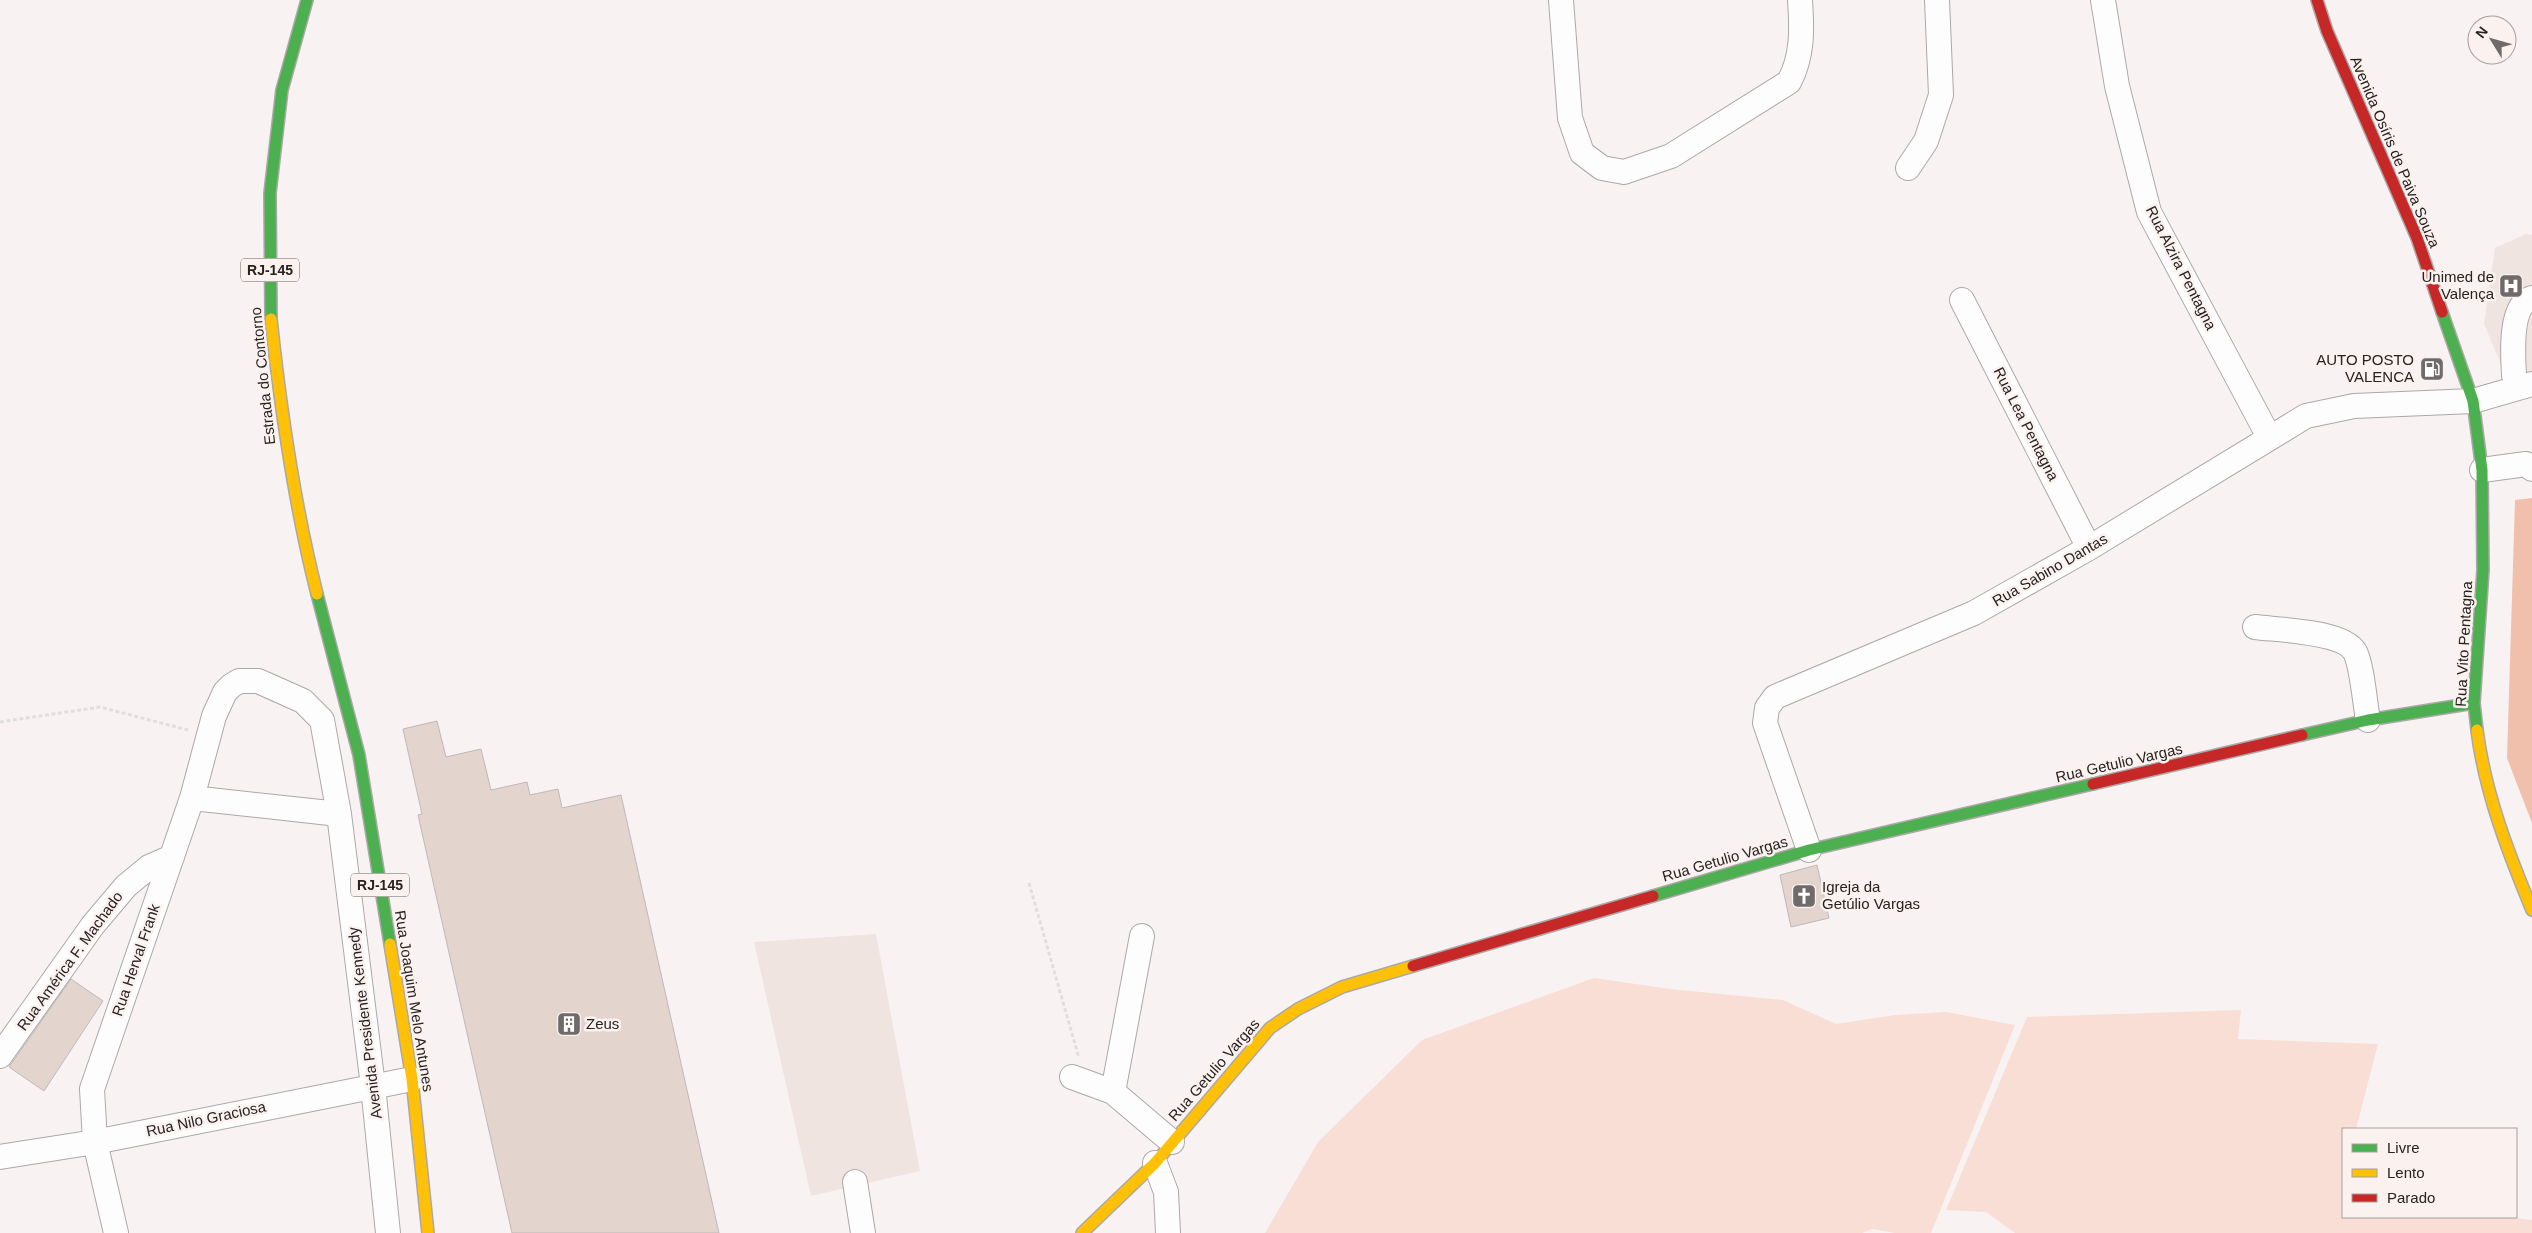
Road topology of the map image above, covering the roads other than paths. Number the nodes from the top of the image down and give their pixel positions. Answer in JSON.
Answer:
{"nodes":[{"id":1,"x":307,"y":0,"type":"edge"},
{"id":2,"x":1561,"y":0,"type":"edge"},
{"id":3,"x":1800,"y":0,"type":"edge"},
{"id":4,"x":1937,"y":0,"type":"edge"},
{"id":5,"x":2103,"y":0,"type":"edge"},
{"id":6,"x":2317,"y":0,"type":"edge"},
{"id":7,"x":1908,"y":168,"type":"dead end"},
{"id":8,"x":2532,"y":298,"type":"edge"},
{"id":9,"x":1962,"y":300,"type":"dead end"},
{"id":10,"x":2522,"y":379,"type":"edge"},
{"id":11,"x":2473,"y":401,"type":"junction"},
{"id":12,"x":2269,"y":437,"type":"junction"},
{"id":13,"x":2530,"y":464,"type":"edge"},
{"id":14,"x":2482,"y":470,"type":"junction"},
{"id":15,"x":304,"y":542,"type":"joint"},
{"id":16,"x":2089,"y":548,"type":"junction"},
{"id":17,"x":2255,"y":627,"type":"dead end"},
{"id":18,"x":225,"y":692,"type":"joint"},
{"id":19,"x":2474,"y":703,"type":"junction"},
{"id":20,"x":2368,"y":720,"type":"junction"},
{"id":21,"x":192,"y":798,"type":"junction"},
{"id":22,"x":339,"y":814,"type":"junction"},
{"id":23,"x":1809,"y":850,"type":"junction"},
{"id":24,"x":172,"y":857,"type":"junction"},
{"id":25,"x":2532,"y":910,"type":"edge"},
{"id":26,"x":1142,"y":936,"type":"dead end"},
{"id":27,"x":0,"y":1056,"type":"edge"},
{"id":28,"x":412,"y":1079,"type":"junction"},
{"id":29,"x":1079,"y":1079,"type":"road end"},
{"id":30,"x":373,"y":1086,"type":"junction"},
{"id":31,"x":1113,"y":1092,"type":"junction"},
{"id":32,"x":95,"y":1142,"type":"junction"},
{"id":33,"x":1172,"y":1142,"type":"junction"},
{"id":34,"x":0,"y":1157,"type":"edge"},
{"id":35,"x":1155,"y":1162,"type":"junction"},
{"id":36,"x":855,"y":1182,"type":"dead end"},
{"id":37,"x":116,"y":1233,"type":"edge"},
{"id":38,"x":388,"y":1233,"type":"edge"},
{"id":39,"x":428,"y":1233,"type":"edge"},
{"id":40,"x":864,"y":1233,"type":"edge"},
{"id":41,"x":1082,"y":1233,"type":"edge"},
{"id":42,"x":1168,"y":1233,"type":"edge"}],
"edges":[{"from":1,"to":15,"type":"street","name":"Estrada do Contorno","number":"RJ-145"},
{"from":2,"to":3,"type":"street"},
{"from":4,"to":7,"type":"street"},
{"from":5,"to":12,"type":"street","name":"Rua Alzira Pentagna"},
{"from":6,"to":11,"type":"street","name":"Avenida Osíris de Paiva Souza"},
{"from":8,"to":10,"type":"street"},
{"from":9,"to":16,"type":"street","name":"Rua Lea Pentagna"},
{"from":10,"to":11,"type":"street","name":"Rua Sabino Dantas"},
{"from":11,"to":12,"type":"street","name":"Rua Sabino Dantas"},
{"from":11,"to":14,"type":"street","name":"Rua Vito Pentagna"},
{"from":12,"to":16,"type":"street","name":"Rua Sabino Dantas"},
{"from":13,"to":14,"type":"street"},
{"from":14,"to":19,"type":"street","name":"Rua Vito Pentagna"},
{"from":15,"to":28,"type":"street","name":"Rua Joaquim Melo Antunes","number":"RJ-145"},
{"from":16,"to":23,"type":"street","name":"Rua Sabino Dantas"},
{"from":17,"to":20,"type":"street"},
{"from":18,"to":21,"type":"street","name":"Rua Herval Frank"},
{"from":18,"to":22,"type":"street","name":"Avenida Presidente Kennedy"},
{"from":19,"to":20,"type":"street","name":"Rua Getulio Vargas"},
{"from":19,"to":25,"type":"street","name":"Rua Vito Pentagna"},
{"from":20,"to":23,"type":"street","name":"Rua Getulio Vargas"},
{"from":21,"to":22,"type":"street"},
{"from":21,"to":24,"type":"street","name":"Rua Herval Frank"},
{"from":22,"to":30,"type":"street","name":"Avenida Presidente Kennedy"},
{"from":23,"to":33,"type":"street","name":"Rua Getulio Vargas"},
{"from":24,"to":27,"type":"street","name":"Rua América F. Machado"},
{"from":24,"to":32,"type":"street","name":"Rua Herval Frank"},
{"from":26,"to":31,"type":"street"},
{"from":28,"to":30,"type":"street","name":"Rua Nilo Graciosa"},
{"from":28,"to":39,"type":"street","name":"Rua Joaquim Melo Antunes","number":"RJ-145"},
{"from":29,"to":31,"type":"street"},
{"from":30,"to":32,"type":"street","name":"Rua Nilo Graciosa"},
{"from":30,"to":38,"type":"street","name":"Avenida Presidente Kennedy"},
{"from":31,"to":33,"type":"street"},
{"from":32,"to":34,"type":"street","name":"Rua Nilo Graciosa"},
{"from":32,"to":37,"type":"street","name":"Rua Herval Frank"},
{"from":33,"to":35,"type":"street","name":"Rua Getulio Vargas"},
{"from":35,"to":41,"type":"street","name":"Rua Getulio Vargas"},
{"from":35,"to":42,"type":"street"},
{"from":36,"to":40,"type":"street"}]}
